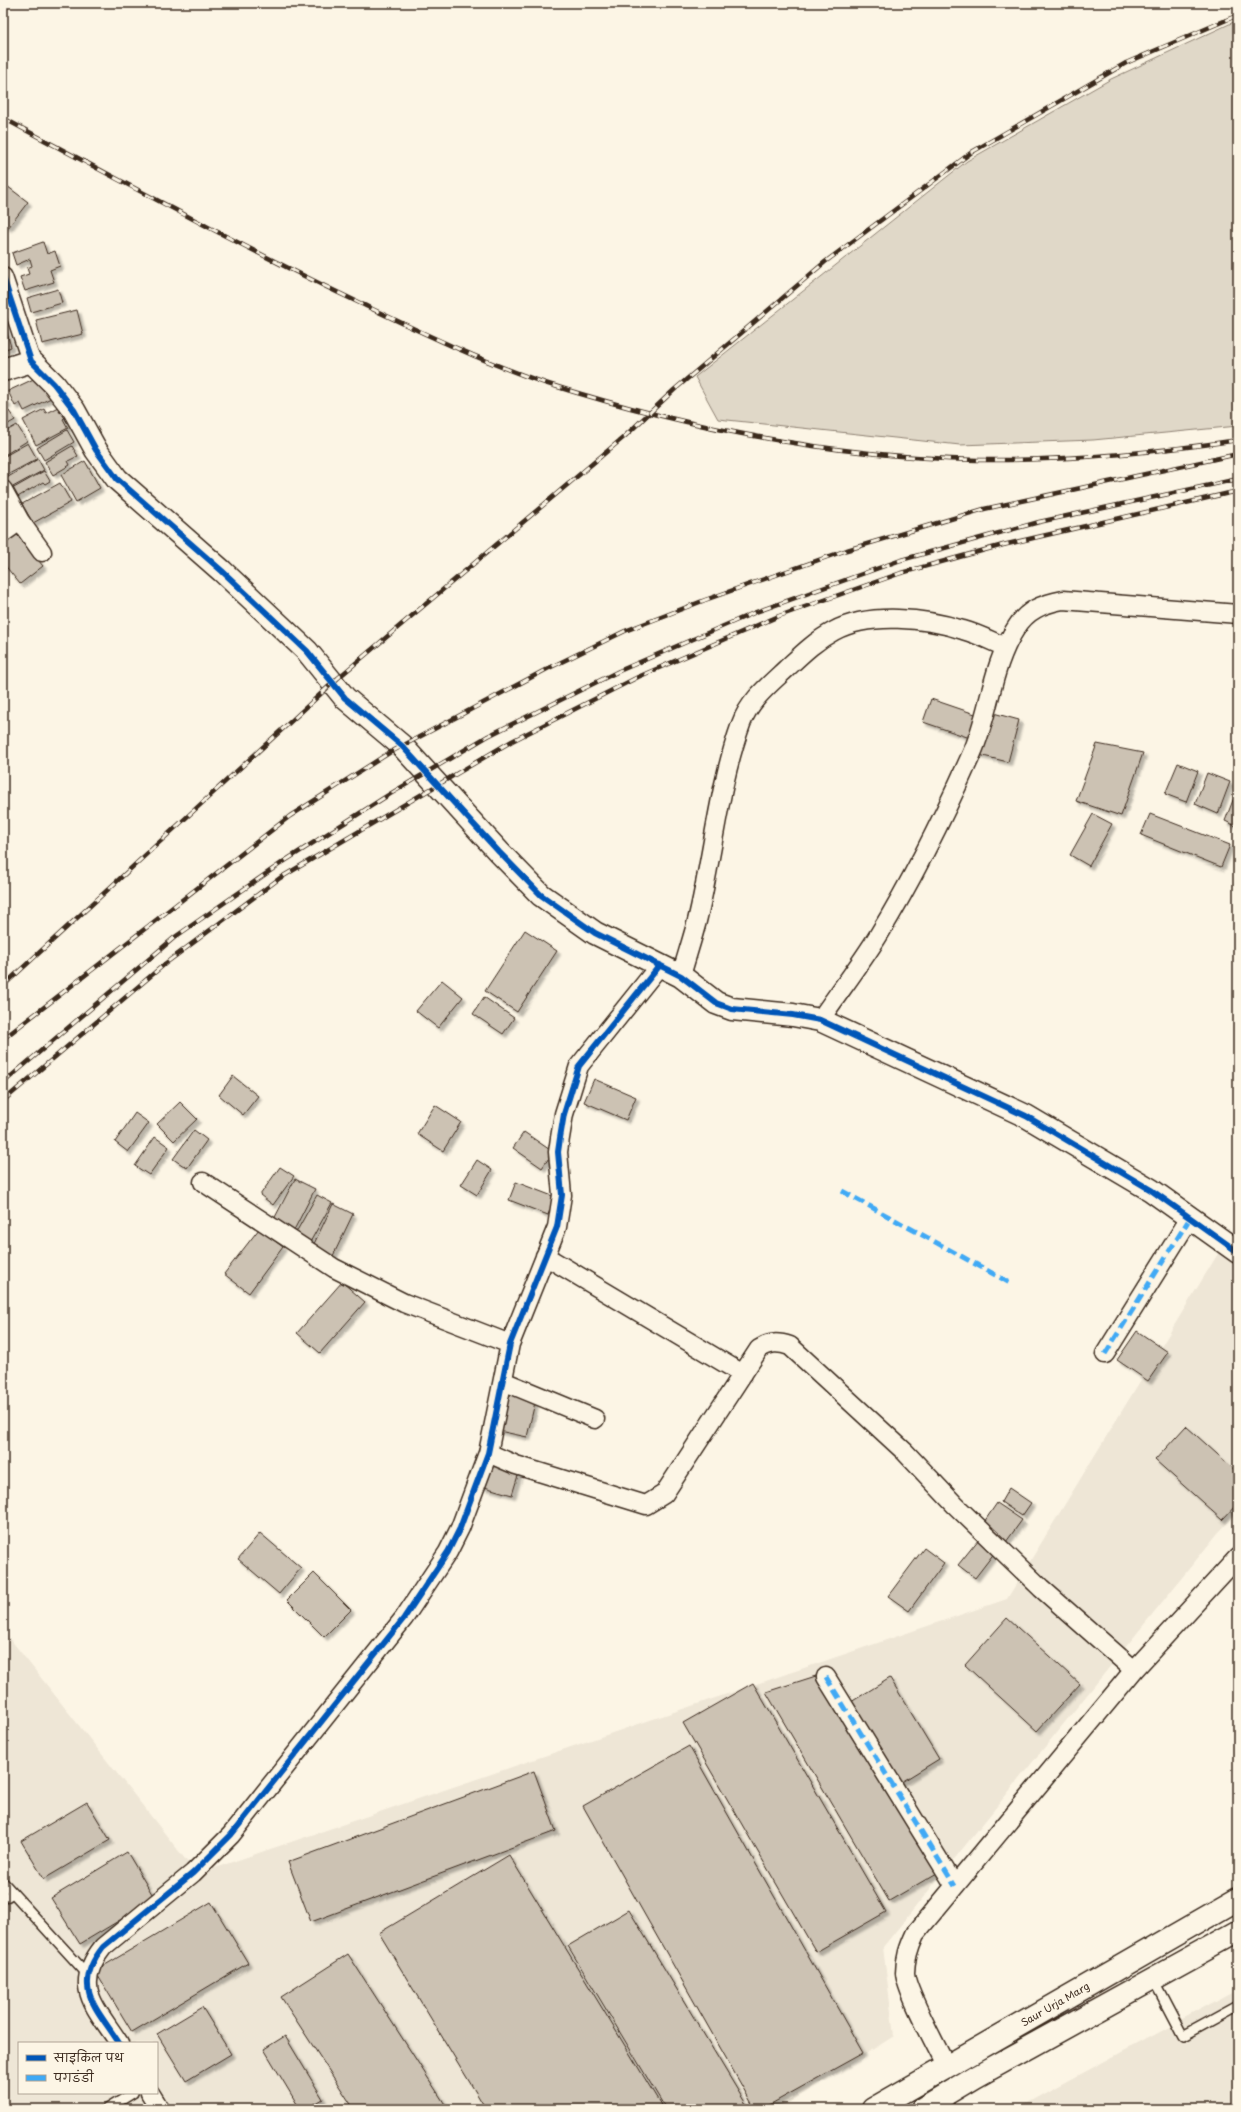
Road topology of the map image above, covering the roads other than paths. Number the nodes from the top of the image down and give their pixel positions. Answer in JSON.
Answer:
{"nodes":[{"id":1,"x":3,"y":277,"type":"edge"},
{"id":2,"x":31,"y":361,"type":"junction"},
{"id":3,"x":3,"y":370,"type":"edge"},
{"id":4,"x":3,"y":490,"type":"edge"},
{"id":5,"x":20,"y":521,"type":"junction"},
{"id":6,"x":3,"y":533,"type":"edge"},
{"id":7,"x":42,"y":552,"type":"dead end"},
{"id":8,"x":1238,"y":614,"type":"edge"},
{"id":9,"x":1005,"y":647,"type":"junction"},
{"id":10,"x":660,"y":965,"type":"junction"},
{"id":11,"x":681,"y":976,"type":"junction"},
{"id":12,"x":820,"y":1020,"type":"junction"},
{"id":13,"x":203,"y":1182,"type":"dead end"},
{"id":14,"x":1190,"y":1218,"type":"junction"},
{"id":15,"x":1238,"y":1252,"type":"edge"},
{"id":16,"x":545,"y":1256,"type":"junction"},
{"id":17,"x":510,"y":1344,"type":"junction"},
{"id":18,"x":1105,"y":1354,"type":"dead end"},
{"id":19,"x":743,"y":1374,"type":"junction"},
{"id":20,"x":503,"y":1381,"type":"junction"},
{"id":21,"x":595,"y":1419,"type":"dead end"},
{"id":22,"x":488,"y":1453,"type":"junction"},
{"id":23,"x":1238,"y":1557,"type":"edge"},
{"id":24,"x":1134,"y":1670,"type":"junction"},
{"id":25,"x":826,"y":1678,"type":"dead end"},
{"id":26,"x":3,"y":1882,"type":"edge"},
{"id":27,"x":955,"y":1886,"type":"junction"},
{"id":28,"x":13,"y":1893,"type":"junction"},
{"id":29,"x":3,"y":1899,"type":"edge"},
{"id":30,"x":1238,"y":1899,"type":"edge"},
{"id":31,"x":1238,"y":1932,"type":"edge"},
{"id":32,"x":87,"y":1974,"type":"junction"},
{"id":33,"x":1153,"y":1979,"type":"junction"},
{"id":34,"x":1238,"y":2006,"type":"edge"},
{"id":35,"x":118,"y":2042,"type":"edge"},
{"id":36,"x":946,"y":2066,"type":"junction"},
{"id":37,"x":131,"y":2094,"type":"edge"},
{"id":38,"x":151,"y":2094,"type":"edge"},
{"id":39,"x":107,"y":2109,"type":"edge"},
{"id":40,"x":160,"y":2109,"type":"edge"},
{"id":41,"x":873,"y":2109,"type":"edge"},
{"id":42,"x":922,"y":2109,"type":"edge"}],
"edges":[{"from":1,"to":2,"type":"street"},
{"from":2,"to":3,"type":"street"},
{"from":2,"to":10,"type":"street"},
{"from":4,"to":5,"type":"street"},
{"from":5,"to":6,"type":"street"},
{"from":5,"to":7,"type":"street"},
{"from":8,"to":9,"type":"street"},
{"from":9,"to":11,"type":"street"},
{"from":9,"to":12,"type":"street"},
{"from":10,"to":11,"type":"street"},
{"from":10,"to":16,"type":"street"},
{"from":11,"to":12,"type":"street"},
{"from":12,"to":14,"type":"street"},
{"from":13,"to":17,"type":"street"},
{"from":14,"to":15,"type":"street"},
{"from":14,"to":18,"type":"street"},
{"from":16,"to":17,"type":"street"},
{"from":16,"to":19,"type":"street"},
{"from":17,"to":20,"type":"street"},
{"from":19,"to":22,"type":"street"},
{"from":19,"to":24,"type":"street"},
{"from":20,"to":21,"type":"street"},
{"from":20,"to":22,"type":"street"},
{"from":22,"to":32,"type":"street"},
{"from":23,"to":24,"type":"street"},
{"from":24,"to":27,"type":"street"},
{"from":25,"to":27,"type":"street"},
{"from":26,"to":28,"type":"lane"},
{"from":27,"to":36,"type":"street"},
{"from":28,"to":29,"type":"lane"},
{"from":28,"to":32,"type":"lane"},
{"from":30,"to":36,"type":"street","name":"Saur Urja Marg"},
{"from":31,"to":33,"type":"street"},
{"from":32,"to":35,"type":"street"},
{"from":33,"to":34,"type":"lane"},
{"from":33,"to":42,"type":"street"},
{"from":36,"to":41,"type":"street","name":"Saur Urja Marg"},
{"from":37,"to":39,"type":"lane"},
{"from":38,"to":40,"type":"street"}]}
